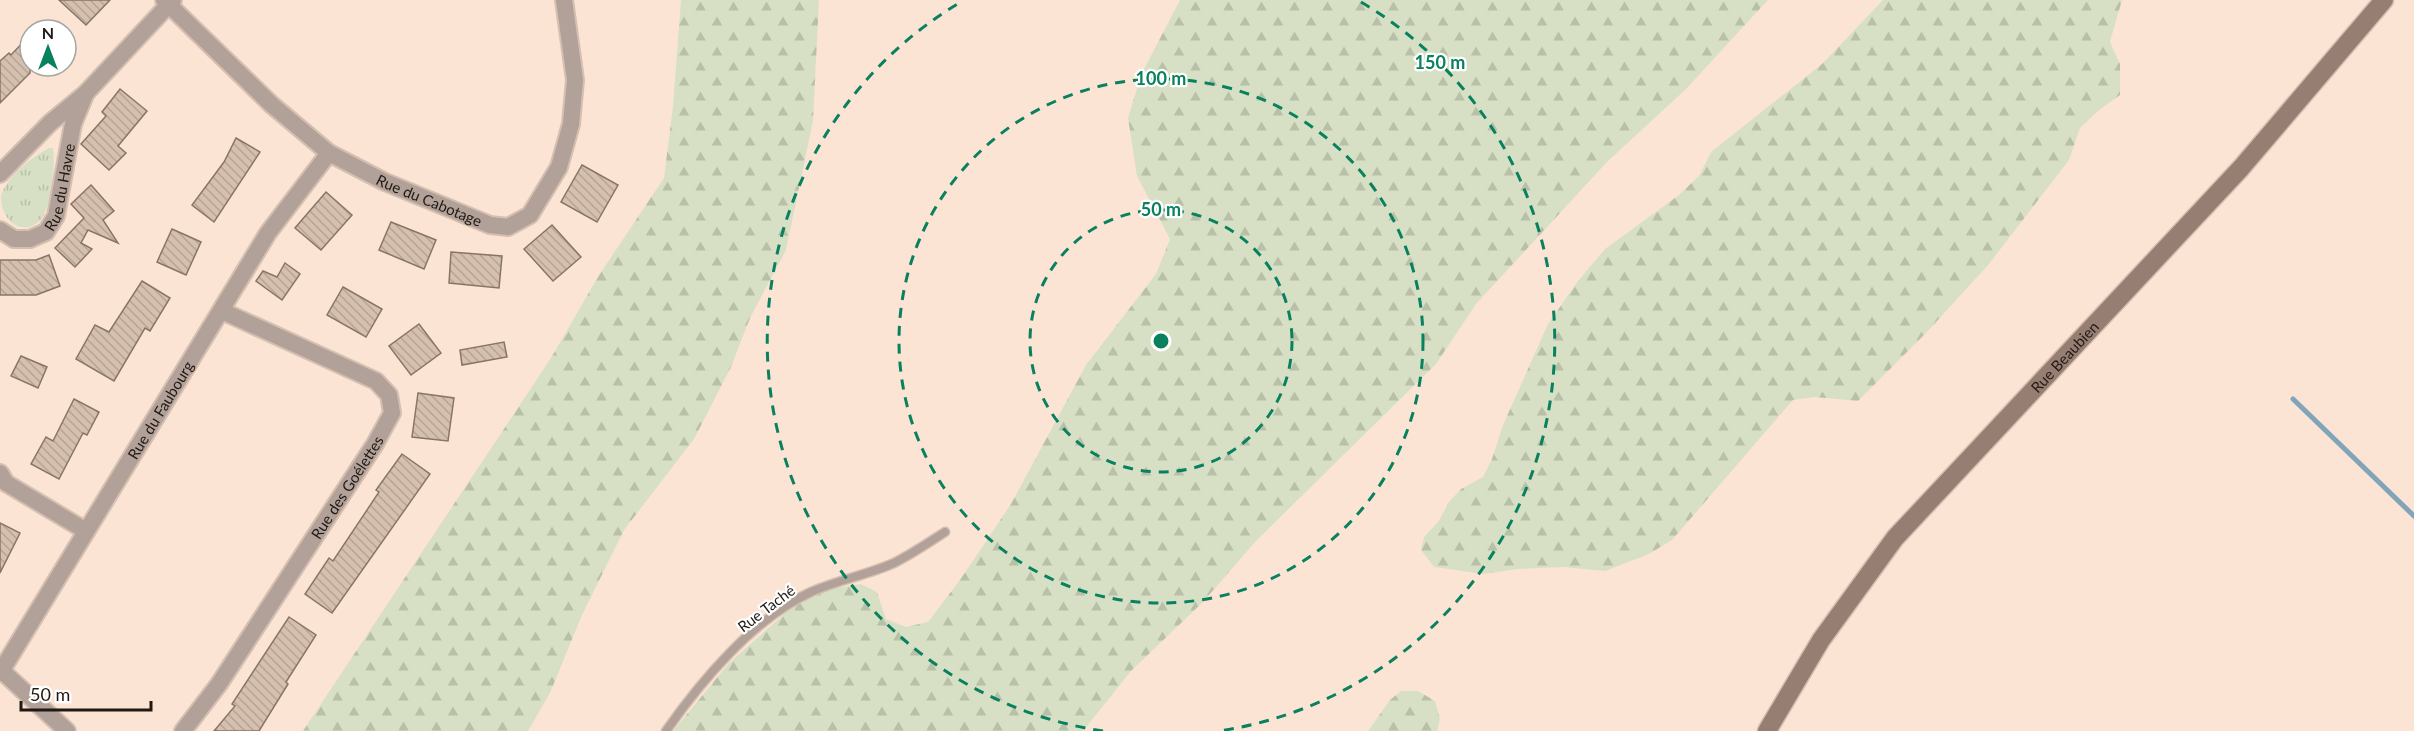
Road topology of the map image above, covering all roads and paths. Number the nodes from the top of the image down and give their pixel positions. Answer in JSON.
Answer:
{"nodes":[{"id":1,"x":564,"y":0,"type":"edge"},
{"id":2,"x":2384,"y":0,"type":"edge"},
{"id":3,"x":169,"y":1,"type":"edge"},
{"id":4,"x":85,"y":94,"type":"junction"},
{"id":5,"x":329,"y":153,"type":"junction"},
{"id":6,"x":0,"y":174,"type":"edge"},
{"id":7,"x":0,"y":230,"type":"edge"},
{"id":8,"x":222,"y":311,"type":"junction"},
{"id":9,"x":2,"y":480,"type":"edge"},
{"id":10,"x":86,"y":531,"type":"junction"},
{"id":11,"x":945,"y":532,"type":"dead end"},
{"id":12,"x":1,"y":672,"type":"edge"},
{"id":13,"x":67,"y":731,"type":"edge"},
{"id":14,"x":183,"y":731,"type":"edge"},
{"id":15,"x":666,"y":731,"type":"edge"},
{"id":16,"x":1767,"y":731,"type":"edge"}],
"edges":[{"from":1,"to":5,"type":"street","name":"Rue du Cabotage"},
{"from":2,"to":16,"type":"main road","name":"Rue Beaubien"},
{"from":3,"to":4,"type":"street","name":"Rue du Havre"},
{"from":3,"to":5,"type":"street","name":"Rue du Cabotage"},
{"from":4,"to":6,"type":"street","name":"Rue du Havre"},
{"from":4,"to":7,"type":"street","name":"Rue du Havre"},
{"from":5,"to":8,"type":"street","name":"Rue du Faubourg"},
{"from":8,"to":10,"type":"street","name":"Rue du Faubourg"},
{"from":8,"to":14,"type":"street","name":"Rue des Goélettes"},
{"from":9,"to":10,"type":"street"},
{"from":10,"to":12,"type":"street","name":"Rue du Faubourg"},
{"from":11,"to":15,"type":"lane","name":"Rue Taché"},
{"from":12,"to":13,"type":"street"}]}
